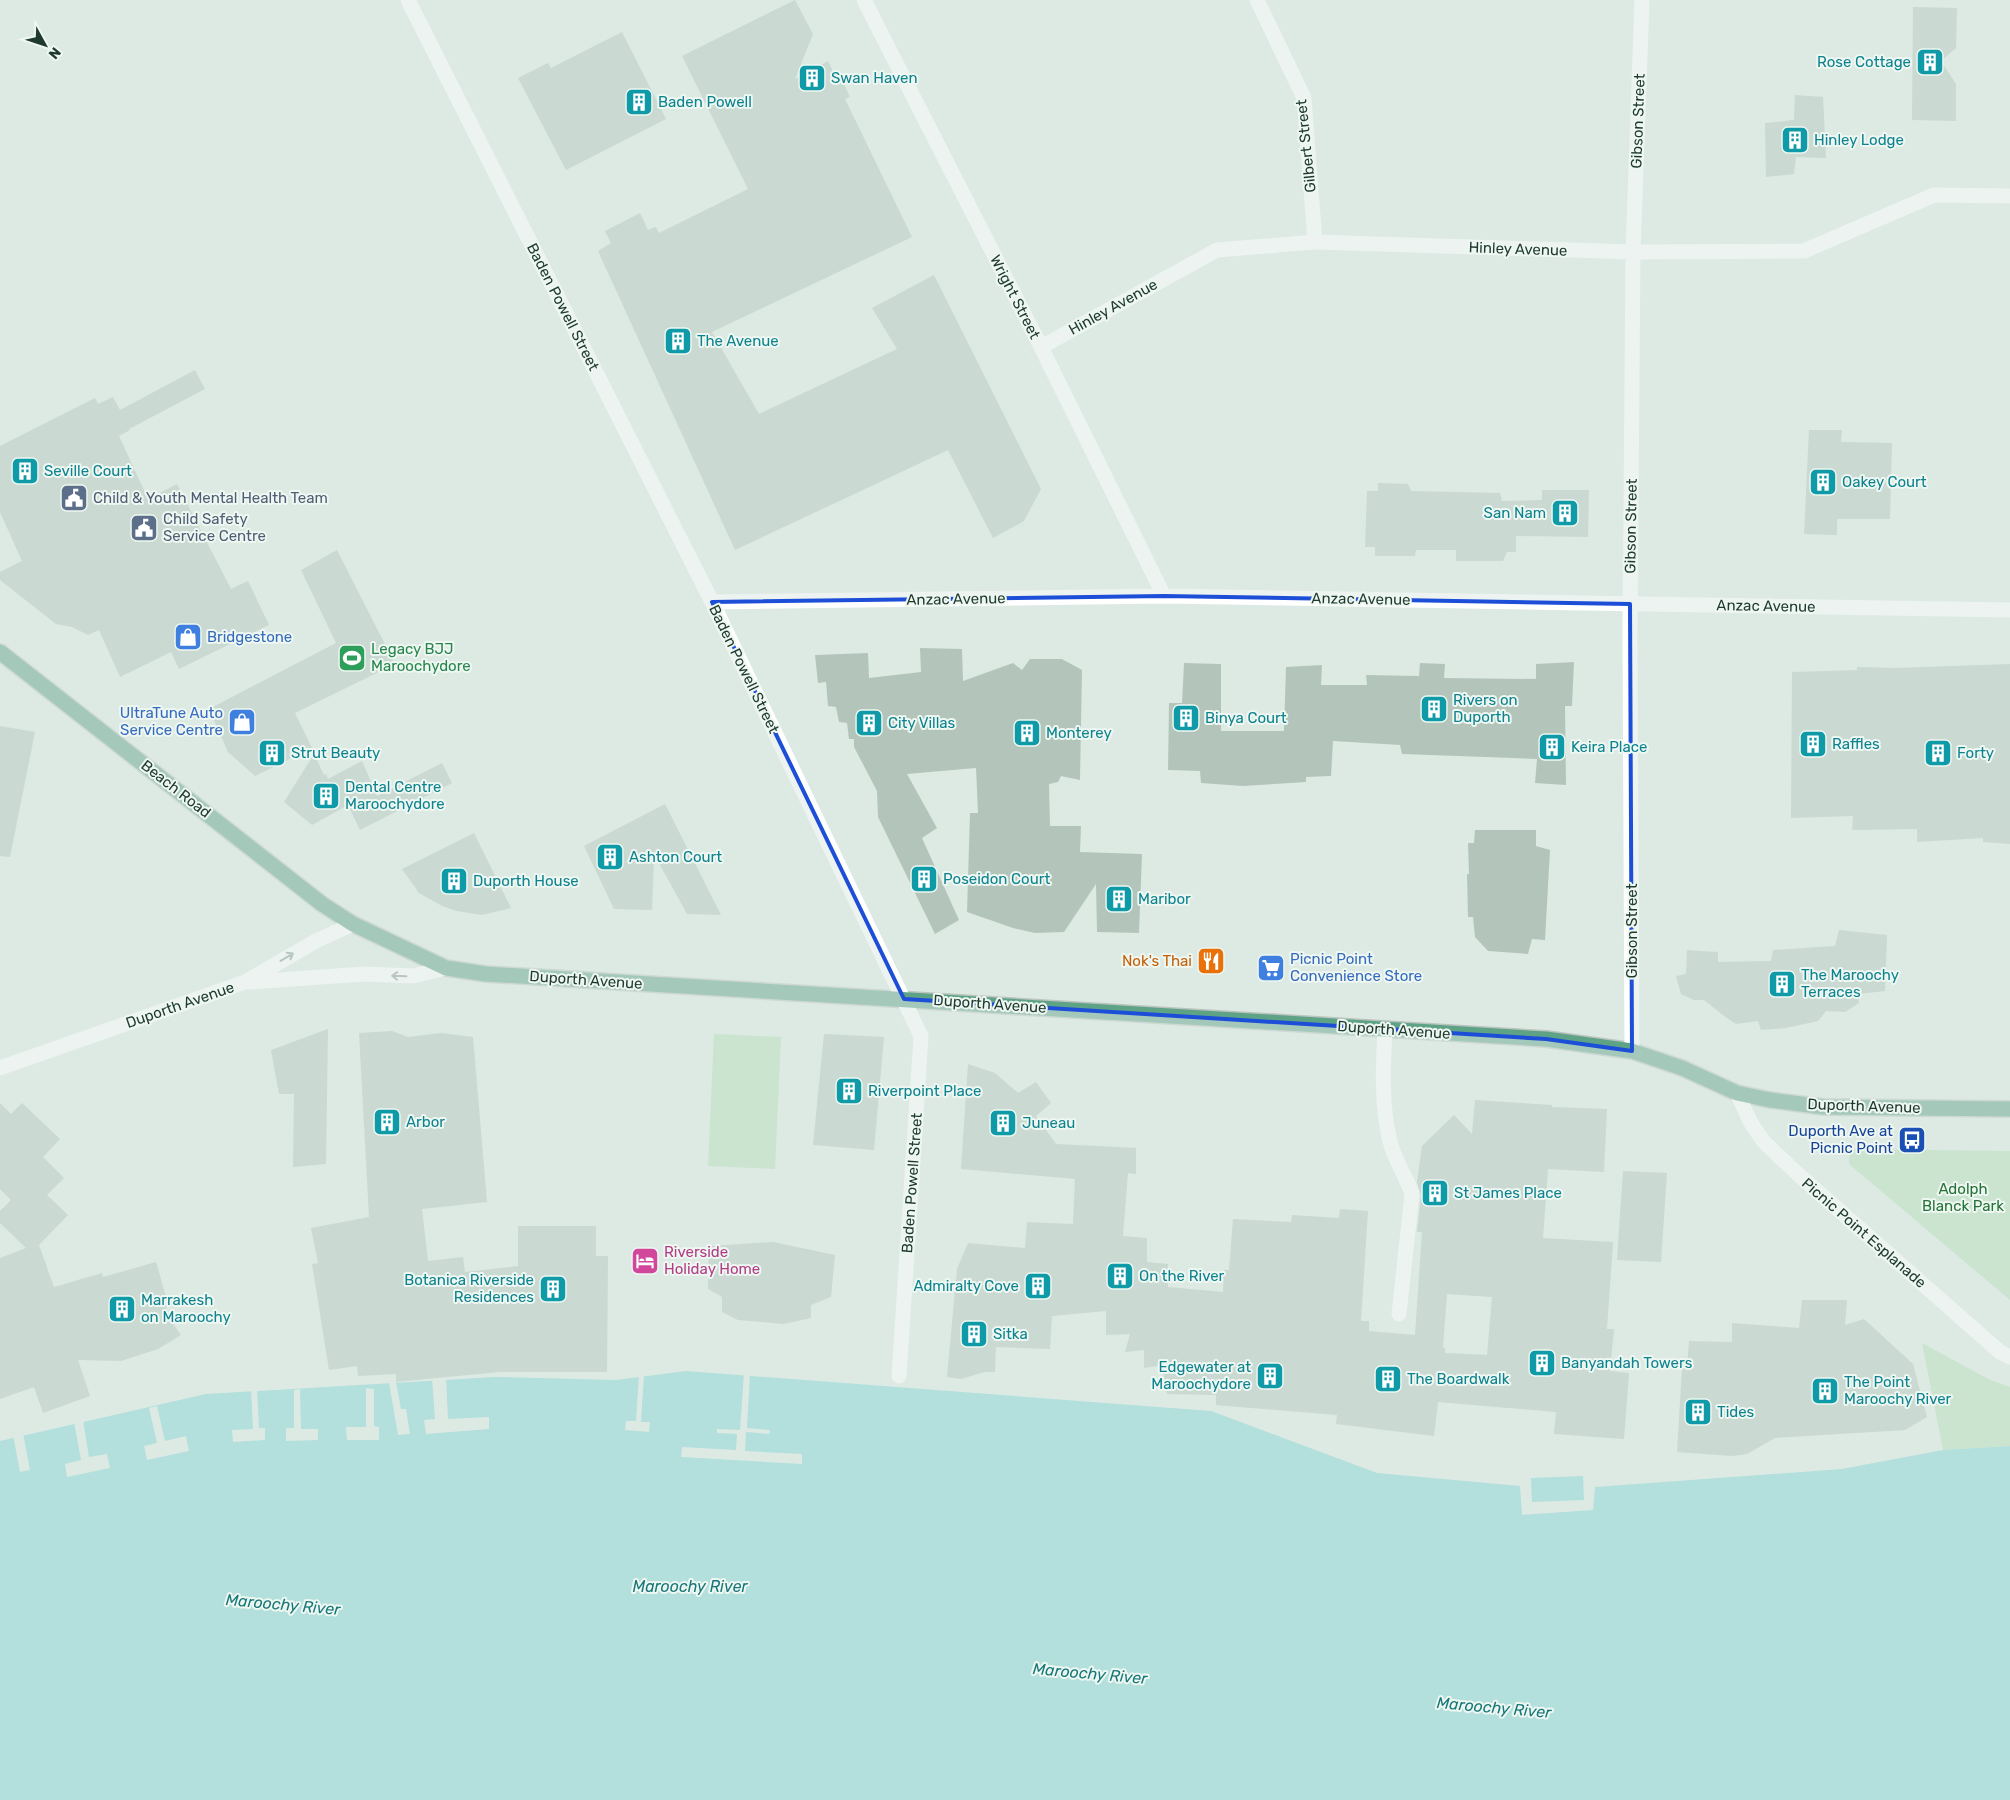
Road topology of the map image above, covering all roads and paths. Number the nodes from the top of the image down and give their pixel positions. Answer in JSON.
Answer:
{"nodes":[{"id":1,"x":408,"y":0,"type":"edge"},
{"id":2,"x":864,"y":0,"type":"edge"},
{"id":3,"x":1257,"y":0,"type":"edge"},
{"id":4,"x":1642,"y":0,"type":"edge"},
{"id":5,"x":2010,"y":196,"type":"edge"},
{"id":6,"x":1315,"y":242,"type":"junction"},
{"id":7,"x":1633,"y":252,"type":"junction"},
{"id":8,"x":1041,"y":347,"type":"junction"},
{"id":9,"x":1164,"y":596,"type":"junction"},
{"id":10,"x":712,"y":602,"type":"junction"},
{"id":11,"x":1630,"y":604,"type":"junction"},
{"id":12,"x":2010,"y":610,"type":"edge"},
{"id":13,"x":0,"y":652,"type":"edge"},
{"id":14,"x":353,"y":924,"type":"junction"},
{"id":15,"x":446,"y":968,"type":"junction"},
{"id":16,"x":245,"y":982,"type":"junction"},
{"id":17,"x":904,"y":999,"type":"junction"},
{"id":18,"x":1385,"y":1029,"type":"junction"},
{"id":19,"x":1632,"y":1052,"type":"junction"},
{"id":20,"x":0,"y":1068,"type":"edge"},
{"id":21,"x":1737,"y":1092,"type":"junction"},
{"id":22,"x":2010,"y":1109,"type":"edge"},
{"id":23,"x":1399,"y":1314,"type":"dead end"},
{"id":24,"x":2010,"y":1356,"type":"edge"},
{"id":25,"x":899,"y":1376,"type":"dead end"}],
"edges":[{"from":1,"to":10,"type":"street","name":"Baden Powell Street"},
{"from":2,"to":8,"type":"street","name":"Wright Street"},
{"from":3,"to":6,"type":"street","name":"Gilbert Street"},
{"from":4,"to":7,"type":"street","name":"Gibson Street"},
{"from":5,"to":7,"type":"street","name":"Hinley Avenue"},
{"from":6,"to":7,"type":"street","name":"Hinley Avenue"},
{"from":6,"to":8,"type":"street","name":"Hinley Avenue"},
{"from":7,"to":11,"type":"street","name":"Gibson Street"},
{"from":8,"to":9,"type":"street","name":"Wright Street"},
{"from":9,"to":10,"type":"street","name":"Anzac Avenue"},
{"from":9,"to":11,"type":"street","name":"Anzac Avenue"},
{"from":10,"to":17,"type":"street","name":"Baden Powell Street"},
{"from":11,"to":12,"type":"street","name":"Anzac Avenue"},
{"from":11,"to":19,"type":"street","name":"Gibson Street"},
{"from":13,"to":14,"type":"main road","name":"Beach Road"},
{"from":14,"to":15,"type":"main road","name":"Duporth Avenue"},
{"from":16,"to":14,"type":"street","name":"Duporth Avenue","one_way":true},
{"from":15,"to":16,"type":"street","one_way":true},
{"from":15,"to":17,"type":"main road","name":"Duporth Avenue"},
{"from":16,"to":20,"type":"street","name":"Duporth Avenue"},
{"from":17,"to":18,"type":"main road","name":"Duporth Avenue"},
{"from":17,"to":25,"type":"street","name":"Baden Powell Street"},
{"from":18,"to":19,"type":"main road","name":"Duporth Avenue"},
{"from":18,"to":23,"type":"street"},
{"from":19,"to":21,"type":"main road","name":"Duporth Avenue"},
{"from":21,"to":22,"type":"main road","name":"Duporth Avenue"},
{"from":21,"to":24,"type":"street","name":"Picnic Point Esplanade"}]}
